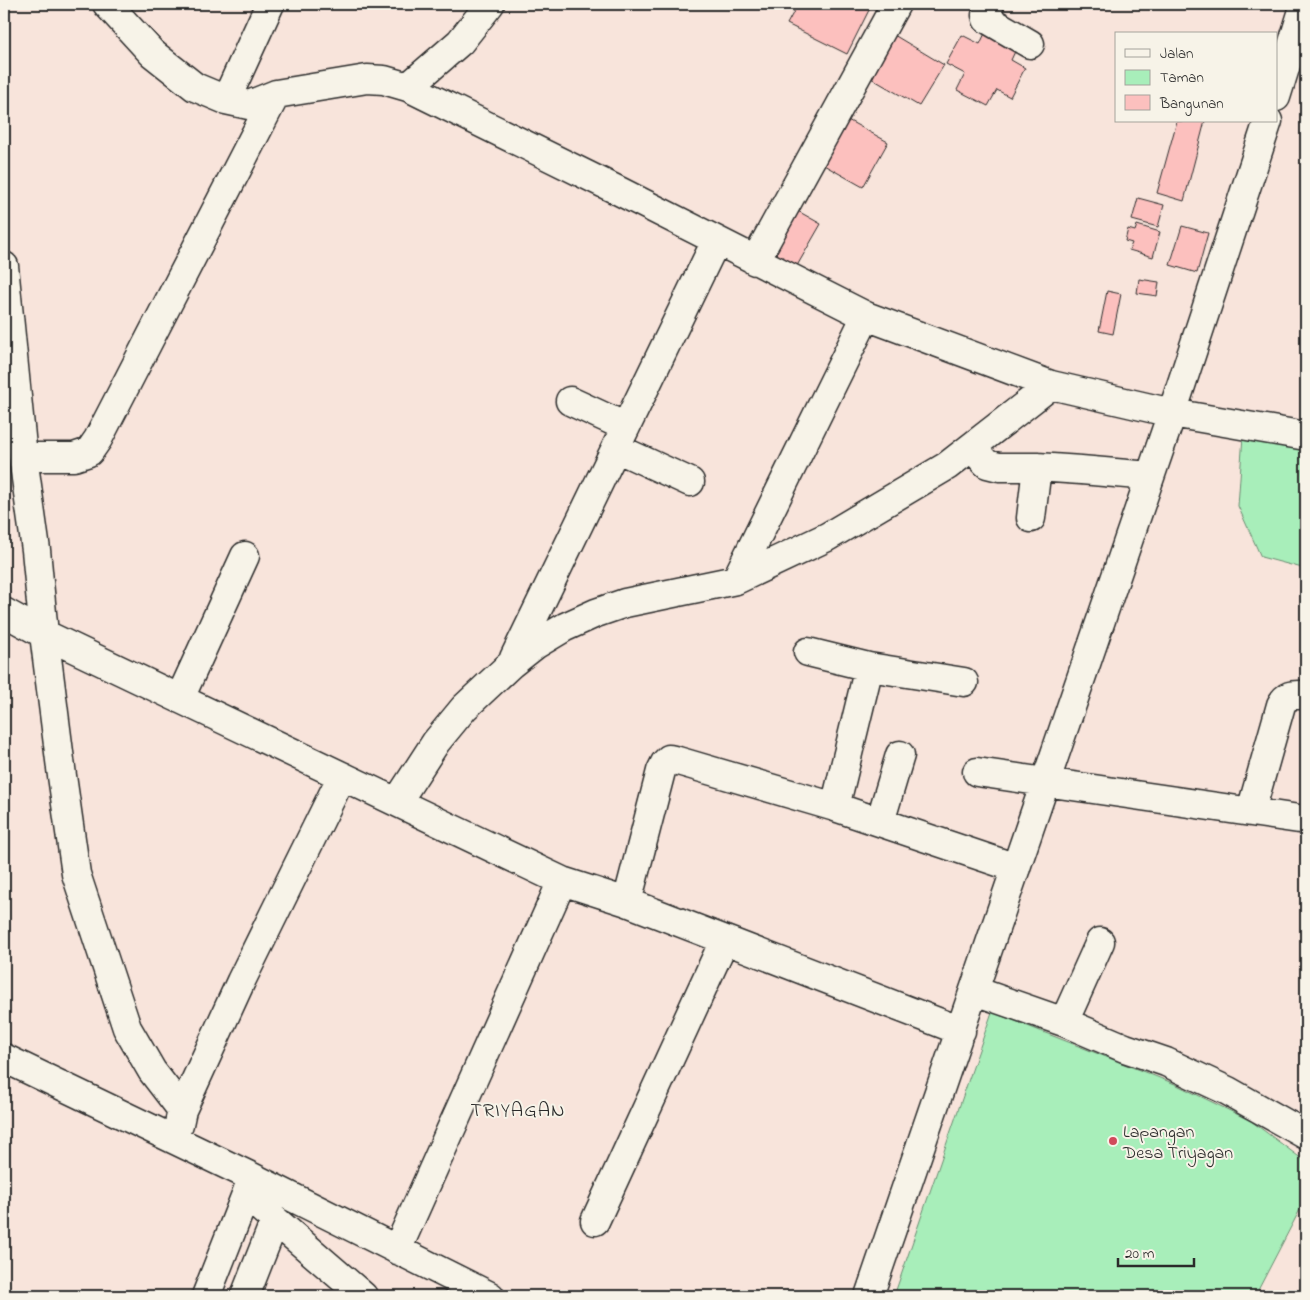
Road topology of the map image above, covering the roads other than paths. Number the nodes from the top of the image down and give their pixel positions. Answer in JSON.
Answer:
{"nodes":[{"id":1,"x":107,"y":4,"type":"edge"},
{"id":2,"x":270,"y":4,"type":"edge"},
{"id":3,"x":490,"y":4,"type":"edge"},
{"id":4,"x":896,"y":4,"type":"edge"},
{"id":5,"x":990,"y":4,"type":"edge"},
{"id":6,"x":1306,"y":4,"type":"edge"},
{"id":7,"x":1030,"y":44,"type":"dead end"},
{"id":8,"x":408,"y":87,"type":"junction"},
{"id":9,"x":1278,"y":91,"type":"edge"},
{"id":10,"x":276,"y":94,"type":"junction"},
{"id":11,"x":226,"y":100,"type":"junction"},
{"id":12,"x":1268,"y":122,"type":"edge"},
{"id":13,"x":716,"y":241,"type":"junction"},
{"id":14,"x":755,"y":261,"type":"junction"},
{"id":15,"x":4,"y":266,"type":"edge"},
{"id":16,"x":866,"y":316,"type":"junction"},
{"id":17,"x":1050,"y":385,"type":"junction"},
{"id":18,"x":570,"y":400,"type":"dead end"},
{"id":19,"x":1172,"y":413,"type":"junction"},
{"id":20,"x":1306,"y":436,"type":"edge"},
{"id":21,"x":621,"y":438,"type":"junction"},
{"id":22,"x":972,"y":448,"type":"junction"},
{"id":23,"x":23,"y":458,"type":"junction"},
{"id":24,"x":1038,"y":467,"type":"junction"},
{"id":25,"x":1150,"y":476,"type":"junction"},
{"id":26,"x":690,"y":482,"type":"dead end"},
{"id":27,"x":1031,"y":518,"type":"dead end"},
{"id":28,"x":245,"y":556,"type":"dead end"},
{"id":29,"x":736,"y":580,"type":"junction"},
{"id":30,"x":4,"y":612,"type":"edge"},
{"id":31,"x":44,"y":634,"type":"junction"},
{"id":32,"x":808,"y":652,"type":"dead end"},
{"id":33,"x":511,"y":664,"type":"junction"},
{"id":34,"x":869,"y":667,"type":"junction"},
{"id":35,"x":964,"y":682,"type":"dead end"},
{"id":36,"x":1306,"y":695,"type":"edge"},
{"id":37,"x":180,"y":698,"type":"junction"},
{"id":38,"x":900,"y":755,"type":"dead end"},
{"id":39,"x":976,"y":772,"type":"dead end"},
{"id":40,"x":342,"y":776,"type":"junction"},
{"id":41,"x":1045,"y":783,"type":"junction"},
{"id":42,"x":397,"y":802,"type":"junction"},
{"id":43,"x":835,"y":807,"type":"junction"},
{"id":44,"x":1251,"y":811,"type":"junction"},
{"id":45,"x":1306,"y":820,"type":"edge"},
{"id":46,"x":880,"y":822,"type":"junction"},
{"id":47,"x":1016,"y":868,"type":"junction"},
{"id":48,"x":562,"y":881,"type":"junction"},
{"id":49,"x":627,"y":902,"type":"junction"},
{"id":50,"x":724,"y":941,"type":"junction"},
{"id":51,"x":1100,"y":942,"type":"dead end"},
{"id":52,"x":975,"y":992,"type":"junction"},
{"id":53,"x":1064,"y":1022,"type":"junction"},
{"id":54,"x":961,"y":1031,"type":"junction"},
{"id":55,"x":4,"y":1058,"type":"edge"},
{"id":56,"x":182,"y":1110,"type":"junction"},
{"id":57,"x":1306,"y":1135,"type":"edge"},
{"id":58,"x":175,"y":1140,"type":"junction"},
{"id":59,"x":249,"y":1186,"type":"junction"},
{"id":60,"x":275,"y":1220,"type":"junction"},
{"id":61,"x":595,"y":1221,"type":"dead end"},
{"id":62,"x":397,"y":1250,"type":"junction"},
{"id":63,"x":206,"y":1296,"type":"edge"},
{"id":64,"x":245,"y":1296,"type":"edge"},
{"id":65,"x":363,"y":1296,"type":"edge"},
{"id":66,"x":490,"y":1296,"type":"edge"},
{"id":67,"x":869,"y":1296,"type":"edge"}],
"edges":[{"from":1,"to":11,"type":"street"},
{"from":2,"to":11,"type":"street"},
{"from":3,"to":8,"type":"street"},
{"from":4,"to":14,"type":"street"},
{"from":5,"to":7,"type":"street"},
{"from":6,"to":9,"type":"street"},
{"from":8,"to":10,"type":"street"},
{"from":8,"to":13,"type":"street"},
{"from":10,"to":11,"type":"street"},
{"from":10,"to":23,"type":"street"},
{"from":12,"to":19,"type":"street"},
{"from":13,"to":14,"type":"street"},
{"from":13,"to":21,"type":"street"},
{"from":14,"to":16,"type":"street"},
{"from":15,"to":23,"type":"street"},
{"from":16,"to":17,"type":"street"},
{"from":16,"to":29,"type":"street"},
{"from":17,"to":19,"type":"street"},
{"from":17,"to":22,"type":"street"},
{"from":18,"to":21,"type":"street"},
{"from":19,"to":20,"type":"street"},
{"from":19,"to":25,"type":"street"},
{"from":21,"to":26,"type":"street"},
{"from":21,"to":33,"type":"street"},
{"from":22,"to":24,"type":"street"},
{"from":22,"to":29,"type":"street"},
{"from":23,"to":31,"type":"street"},
{"from":24,"to":25,"type":"street"},
{"from":24,"to":27,"type":"street"},
{"from":25,"to":41,"type":"street"},
{"from":28,"to":37,"type":"street"},
{"from":29,"to":33,"type":"street"},
{"from":30,"to":31,"type":"street"},
{"from":31,"to":37,"type":"street"},
{"from":31,"to":56,"type":"street"},
{"from":32,"to":34,"type":"street"},
{"from":33,"to":42,"type":"street"},
{"from":34,"to":35,"type":"street"},
{"from":34,"to":43,"type":"street"},
{"from":36,"to":44,"type":"street"},
{"from":37,"to":40,"type":"street"},
{"from":38,"to":46,"type":"street"},
{"from":39,"to":41,"type":"street"},
{"from":40,"to":42,"type":"street"},
{"from":40,"to":56,"type":"street"},
{"from":41,"to":44,"type":"street"},
{"from":41,"to":47,"type":"street"},
{"from":42,"to":48,"type":"street"},
{"from":43,"to":46,"type":"street"},
{"from":43,"to":49,"type":"street"},
{"from":44,"to":45,"type":"street"},
{"from":46,"to":47,"type":"street"},
{"from":47,"to":52,"type":"street"},
{"from":48,"to":49,"type":"street"},
{"from":48,"to":62,"type":"street"},
{"from":49,"to":50,"type":"street"},
{"from":50,"to":54,"type":"street"},
{"from":50,"to":61,"type":"street"},
{"from":51,"to":53,"type":"street"},
{"from":52,"to":53,"type":"street"},
{"from":52,"to":54,"type":"street"},
{"from":53,"to":57,"type":"street"},
{"from":54,"to":67,"type":"street"},
{"from":55,"to":58,"type":"street"},
{"from":56,"to":58,"type":"street"},
{"from":58,"to":59,"type":"street"},
{"from":59,"to":60,"type":"street"},
{"from":59,"to":62,"type":"street"},
{"from":59,"to":63,"type":"street"},
{"from":60,"to":64,"type":"street"},
{"from":60,"to":65,"type":"street"},
{"from":62,"to":66,"type":"street"}]}
